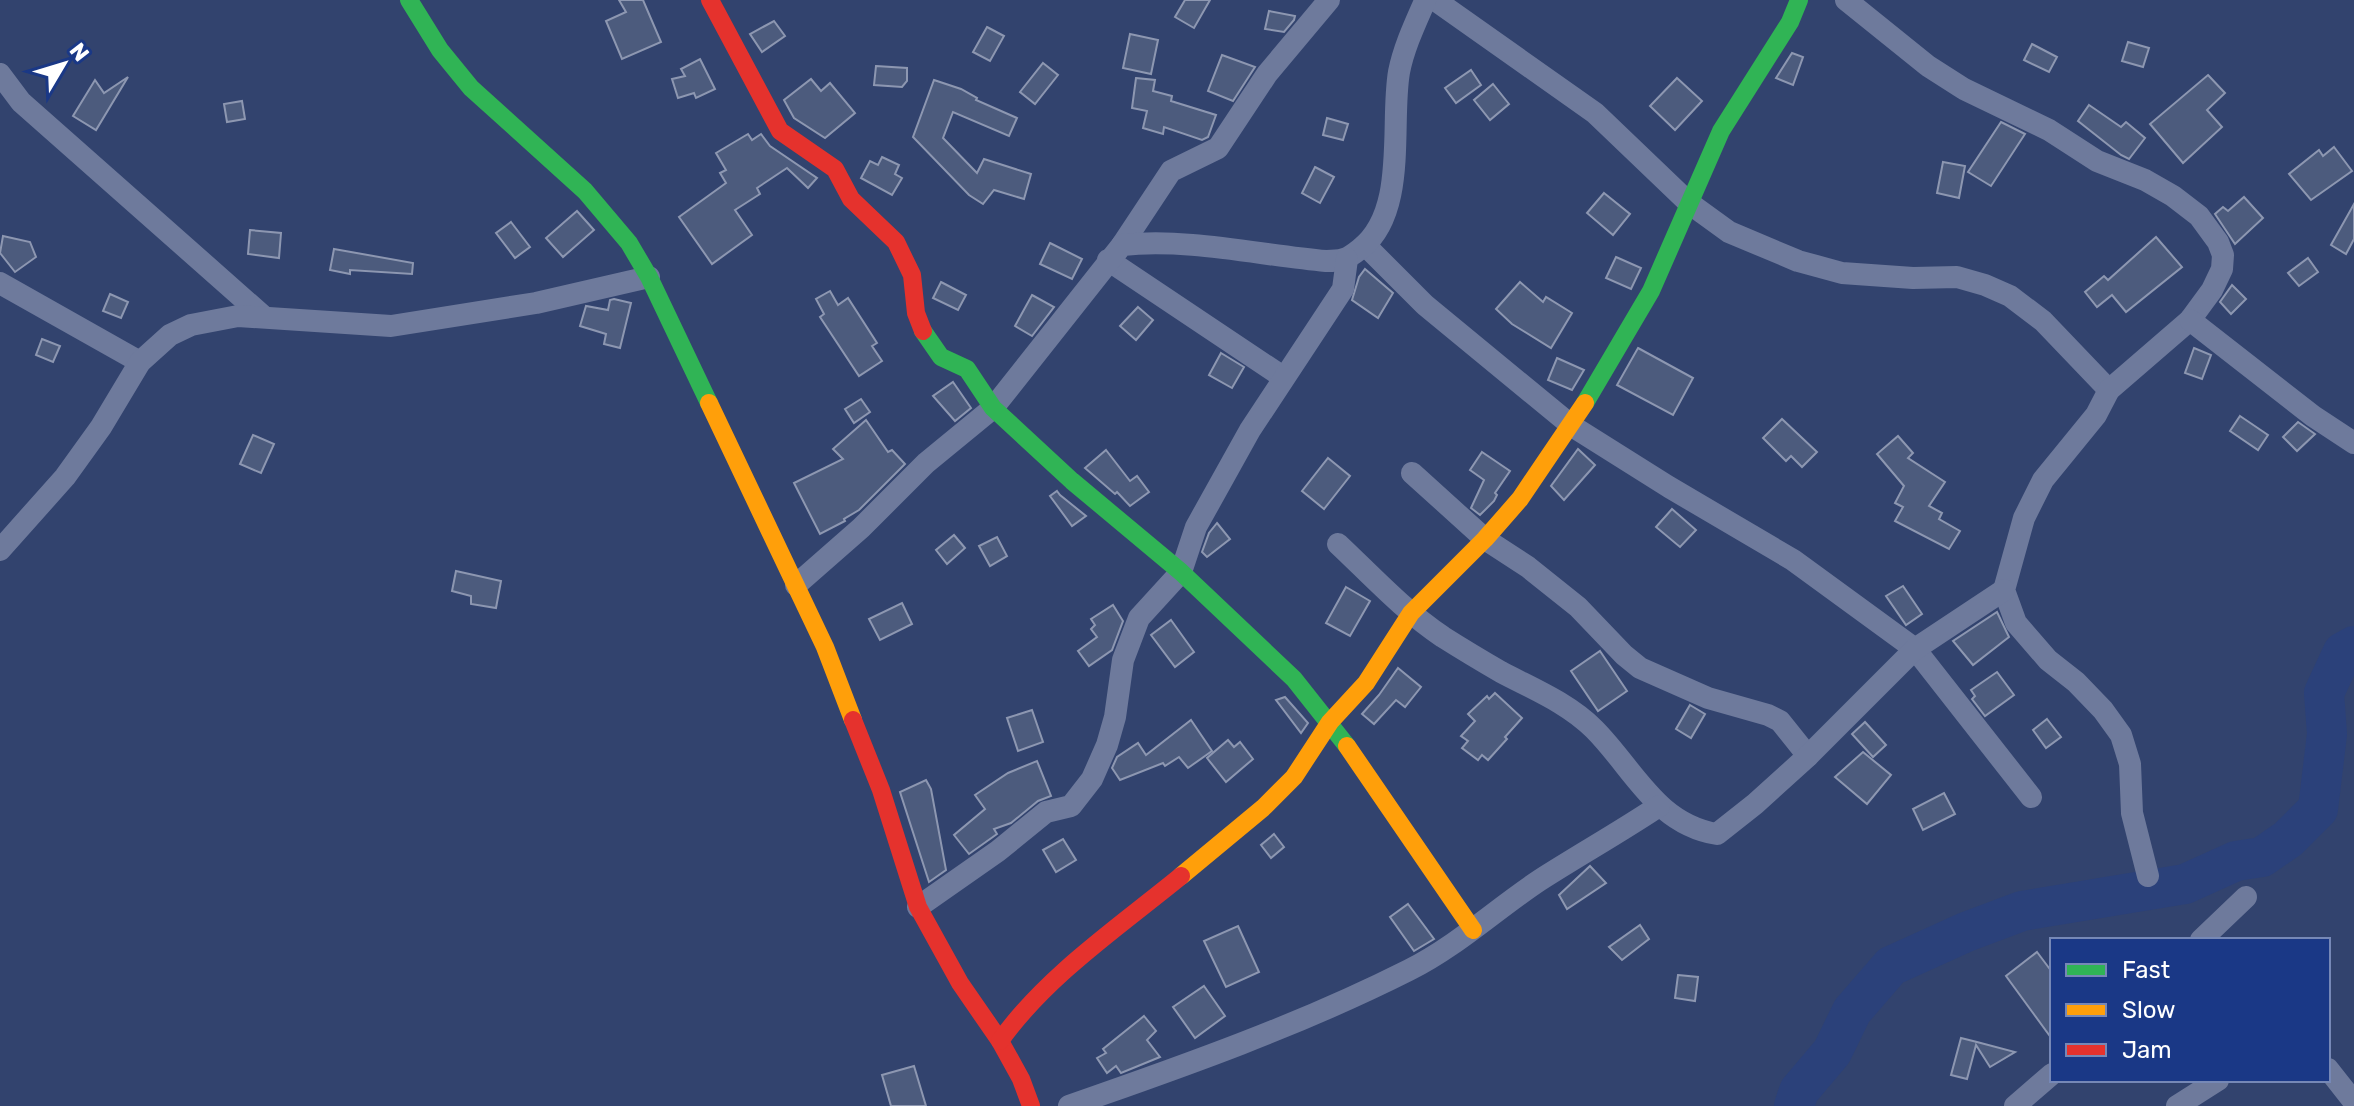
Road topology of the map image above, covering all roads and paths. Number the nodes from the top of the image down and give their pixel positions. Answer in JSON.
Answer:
{"nodes":[{"id":1,"x":409,"y":0,"type":"edge"},
{"id":2,"x":710,"y":0,"type":"edge"},
{"id":3,"x":1329,"y":0,"type":"edge"},
{"id":4,"x":1428,"y":0,"type":"edge"},
{"id":5,"x":1799,"y":0,"type":"edge"},
{"id":6,"x":1846,"y":0,"type":"edge"},
{"id":7,"x":0,"y":74,"type":"edge"},
{"id":8,"x":1689,"y":203,"type":"junction"},
{"id":9,"x":1365,"y":245,"type":"junction"},
{"id":10,"x":1115,"y":253,"type":"junction"},
{"id":11,"x":1347,"y":259,"type":"junction"},
{"id":12,"x":649,"y":277,"type":"junction"},
{"id":13,"x":0,"y":283,"type":"edge"},
{"id":14,"x":263,"y":316,"type":"junction"},
{"id":15,"x":2190,"y":320,"type":"junction"},
{"id":16,"x":140,"y":362,"type":"junction"},
{"id":17,"x":1283,"y":377,"type":"junction"},
{"id":18,"x":2109,"y":390,"type":"junction"},
{"id":19,"x":993,"y":408,"type":"junction"},
{"id":20,"x":1572,"y":426,"type":"junction"},
{"id":21,"x":2354,"y":443,"type":"edge"},
{"id":22,"x":1412,"y":473,"type":"dead end"},
{"id":23,"x":1485,"y":539,"type":"junction"},
{"id":24,"x":1338,"y":544,"type":"dead end"},
{"id":25,"x":0,"y":550,"type":"edge"},
{"id":26,"x":1181,"y":572,"type":"junction"},
{"id":27,"x":796,"y":585,"type":"junction"},
{"id":28,"x":2004,"y":590,"type":"junction"},
{"id":29,"x":1411,"y":613,"type":"junction"},
{"id":30,"x":1915,"y":649,"type":"junction"},
{"id":31,"x":1330,"y":722,"type":"junction"},
{"id":32,"x":1808,"y":756,"type":"junction"},
{"id":33,"x":2031,"y":797,"type":"dead end"},
{"id":34,"x":1659,"y":806,"type":"junction"},
{"id":35,"x":2148,"y":876,"type":"dead end"},
{"id":36,"x":2246,"y":897,"type":"dead end"},
{"id":37,"x":918,"y":907,"type":"junction"},
{"id":38,"x":1473,"y":930,"type":"junction"},
{"id":39,"x":2203,"y":938,"type":"edge"},
{"id":40,"x":1000,"y":1041,"type":"junction"},
{"id":41,"x":2330,"y":1072,"type":"edge"},
{"id":42,"x":2050,"y":1076,"type":"edge"},
{"id":43,"x":2215,"y":1082,"type":"edge"},
{"id":44,"x":2354,"y":1102,"type":"edge"},
{"id":45,"x":1031,"y":1106,"type":"edge"},
{"id":46,"x":1069,"y":1106,"type":"edge"},
{"id":47,"x":2015,"y":1106,"type":"edge"},
{"id":48,"x":2177,"y":1106,"type":"edge"}],
"edges":[{"from":1,"to":12,"type":"street"},
{"from":2,"to":19,"type":"street"},
{"from":3,"to":10,"type":"street"},
{"from":4,"to":8,"type":"street"},
{"from":4,"to":9,"type":"street"},
{"from":5,"to":8,"type":"street"},
{"from":6,"to":15,"type":"street"},
{"from":7,"to":14,"type":"street"},
{"from":8,"to":18,"type":"street"},
{"from":8,"to":20,"type":"street"},
{"from":9,"to":11,"type":"street"},
{"from":9,"to":20,"type":"street"},
{"from":10,"to":11,"type":"street"},
{"from":10,"to":17,"type":"street"},
{"from":10,"to":19,"type":"street"},
{"from":11,"to":17,"type":"street"},
{"from":12,"to":14,"type":"street"},
{"from":12,"to":27,"type":"street"},
{"from":13,"to":16,"type":"street"},
{"from":14,"to":16,"type":"street"},
{"from":15,"to":18,"type":"street"},
{"from":15,"to":21,"type":"street"},
{"from":16,"to":25,"type":"street"},
{"from":17,"to":26,"type":"street"},
{"from":18,"to":28,"type":"street"},
{"from":19,"to":26,"type":"street"},
{"from":19,"to":27,"type":"street"},
{"from":20,"to":23,"type":"street"},
{"from":20,"to":30,"type":"street"},
{"from":22,"to":23,"type":"street"},
{"from":23,"to":29,"type":"street"},
{"from":23,"to":32,"type":"street"},
{"from":24,"to":29,"type":"street"},
{"from":26,"to":31,"type":"street"},
{"from":26,"to":37,"type":"street"},
{"from":27,"to":37,"type":"street"},
{"from":28,"to":30,"type":"street"},
{"from":28,"to":35,"type":"street"},
{"from":29,"to":31,"type":"street"},
{"from":29,"to":34,"type":"street"},
{"from":30,"to":32,"type":"street"},
{"from":30,"to":33,"type":"street"},
{"from":31,"to":38,"type":"street"},
{"from":31,"to":40,"type":"street"},
{"from":32,"to":34,"type":"street"},
{"from":34,"to":38,"type":"street"},
{"from":36,"to":39,"type":"street"},
{"from":37,"to":40,"type":"street"},
{"from":38,"to":46,"type":"street"},
{"from":40,"to":45,"type":"street"},
{"from":41,"to":44,"type":"street"},
{"from":42,"to":47,"type":"street"},
{"from":43,"to":48,"type":"street"}]}
